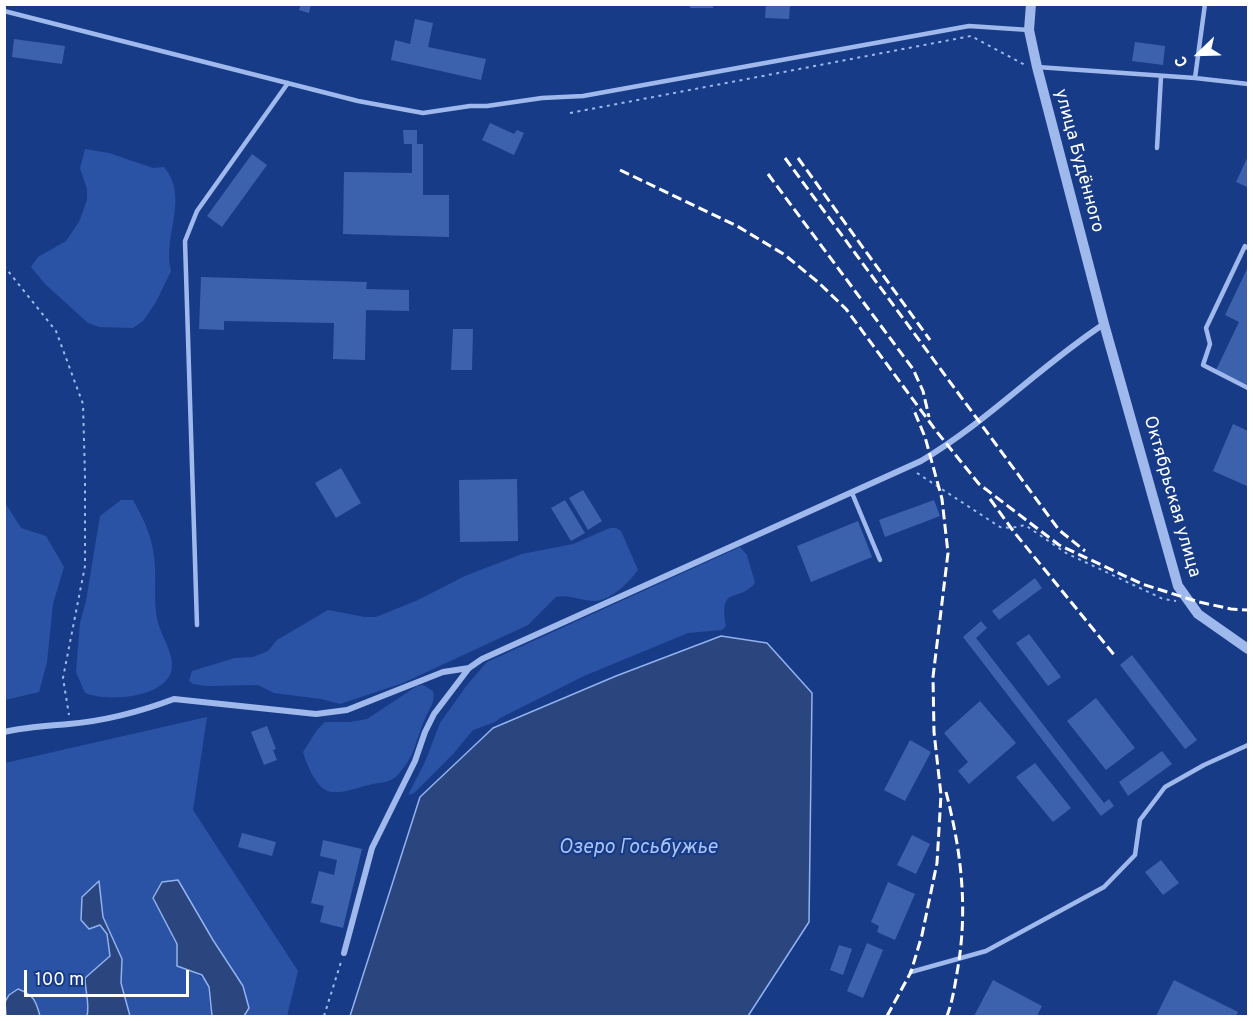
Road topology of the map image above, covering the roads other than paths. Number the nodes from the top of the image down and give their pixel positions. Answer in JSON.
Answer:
{"nodes":[{"id":1,"x":1030,"y":4,"type":"edge"},
{"id":2,"x":1205,"y":4,"type":"edge"},
{"id":3,"x":4,"y":12,"type":"edge"},
{"id":4,"x":1029,"y":30,"type":"junction"},
{"id":5,"x":1033,"y":67,"type":"junction"},
{"id":6,"x":1161,"y":76,"type":"junction"},
{"id":7,"x":1195,"y":78,"type":"junction"},
{"id":8,"x":288,"y":83,"type":"junction"},
{"id":9,"x":1248,"y":84,"type":"edge"},
{"id":10,"x":1157,"y":148,"type":"dead end"},
{"id":11,"x":1248,"y":248,"type":"edge"},
{"id":12,"x":1104,"y":324,"type":"junction"},
{"id":13,"x":1248,"y":388,"type":"edge"},
{"id":14,"x":852,"y":493,"type":"junction"},
{"id":15,"x":880,"y":560,"type":"dead end"},
{"id":16,"x":197,"y":625,"type":"dead end"},
{"id":17,"x":1248,"y":650,"type":"edge"},
{"id":18,"x":469,"y":668,"type":"junction"},
{"id":19,"x":4,"y":732,"type":"edge"},
{"id":20,"x":1248,"y":745,"type":"edge"},
{"id":21,"x":344,"y":953,"type":"road end"},
{"id":22,"x":911,"y":972,"type":"dead end"}],
"edges":[{"from":1,"to":4,"type":"street","name":"улица Будённого"},
{"from":2,"to":7,"type":"lane"},
{"from":3,"to":8,"type":"lane"},
{"from":4,"to":5,"type":"street","name":"улица Будённого"},
{"from":4,"to":8,"type":"lane"},
{"from":5,"to":6,"type":"lane"},
{"from":5,"to":12,"type":"street","name":"улица Будённого"},
{"from":6,"to":7,"type":"lane"},
{"from":6,"to":10,"type":"lane"},
{"from":7,"to":9,"type":"lane"},
{"from":8,"to":16,"type":"lane"},
{"from":11,"to":13,"type":"lane"},
{"from":12,"to":14,"type":"street"},
{"from":12,"to":17,"type":"street","name":"Октябрьская улица"},
{"from":14,"to":15,"type":"lane"},
{"from":14,"to":18,"type":"street"},
{"from":18,"to":19,"type":"street"},
{"from":18,"to":21,"type":"street"},
{"from":20,"to":22,"type":"lane"}]}
